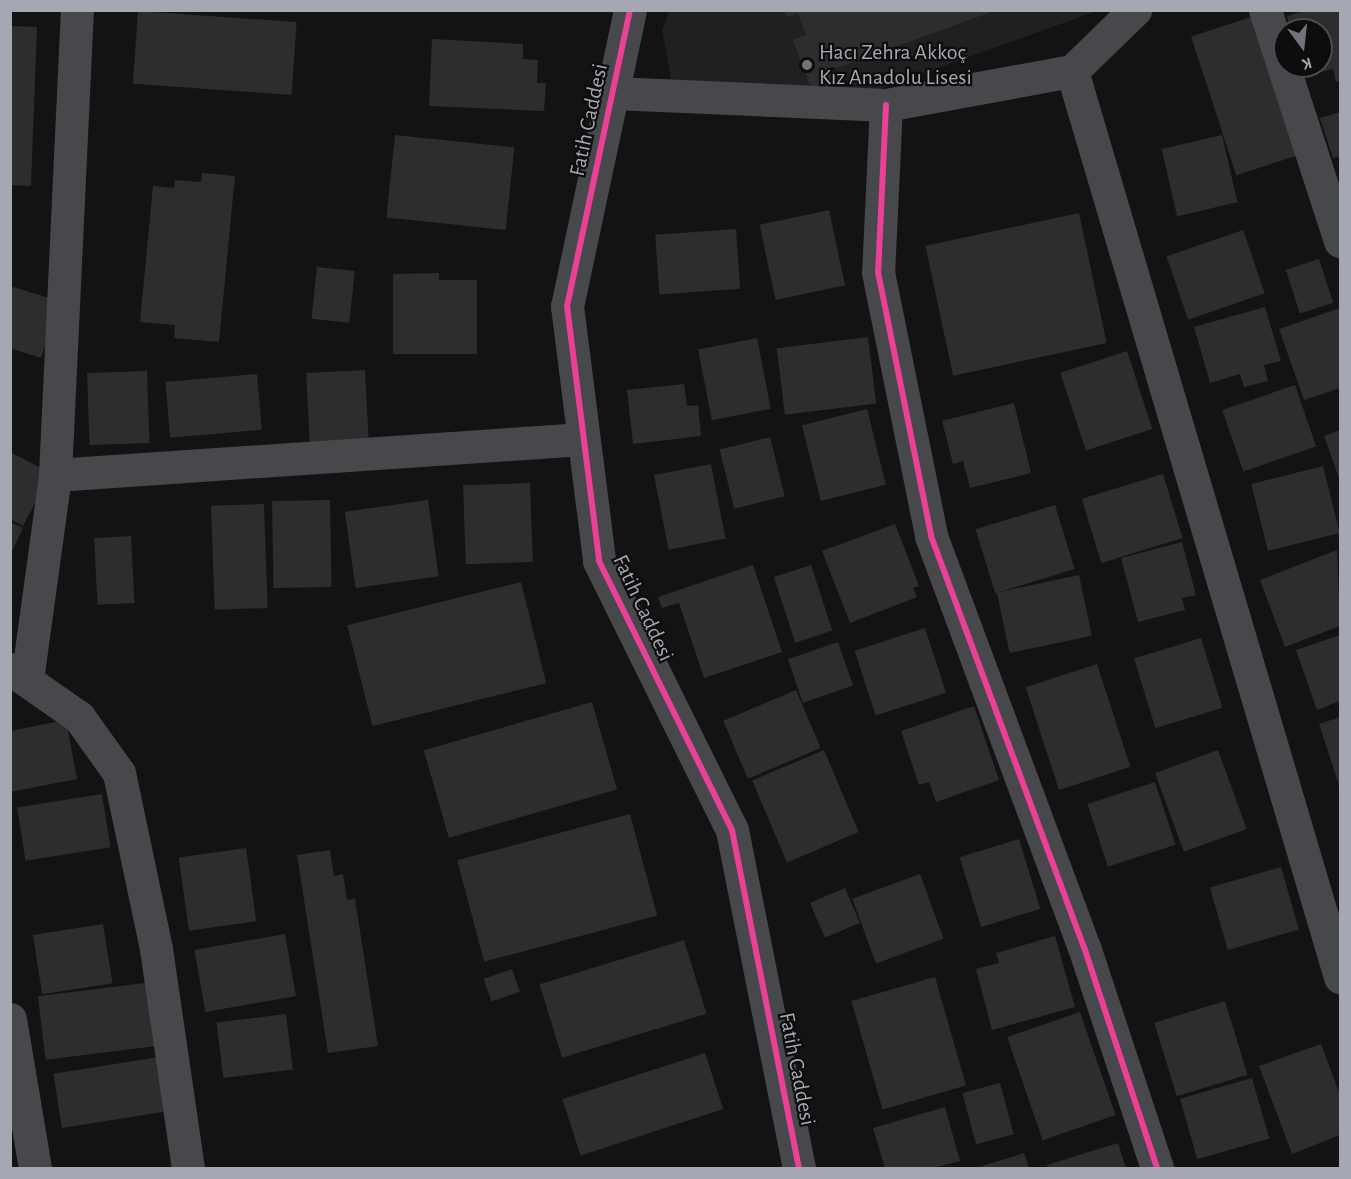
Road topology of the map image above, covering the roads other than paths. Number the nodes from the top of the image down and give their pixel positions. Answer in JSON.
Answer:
{"nodes":[{"id":1,"x":77,"y":10,"type":"edge"},
{"id":2,"x":630,"y":10,"type":"edge"},
{"id":3,"x":1135,"y":10,"type":"edge"},
{"id":4,"x":1265,"y":10,"type":"edge"},
{"id":5,"x":1072,"y":71,"type":"junction"},
{"id":6,"x":613,"y":93,"type":"junction"},
{"id":7,"x":886,"y":105,"type":"junction"},
{"id":8,"x":1341,"y":242,"type":"edge"},
{"id":9,"x":583,"y":439,"type":"junction"},
{"id":10,"x":55,"y":475,"type":"junction"},
{"id":11,"x":19,"y":675,"type":"edge"},
{"id":12,"x":1341,"y":977,"type":"edge"},
{"id":13,"x":10,"y":1018,"type":"edge"},
{"id":14,"x":34,"y":1168,"type":"edge"},
{"id":15,"x":188,"y":1168,"type":"edge"},
{"id":16,"x":799,"y":1168,"type":"edge"},
{"id":17,"x":1157,"y":1168,"type":"edge"}],
"edges":[{"from":1,"to":10,"type":"street"},
{"from":2,"to":6,"type":"street","name":"Fatih Caddesi"},
{"from":3,"to":5,"type":"street"},
{"from":4,"to":8,"type":"street"},
{"from":5,"to":7,"type":"street"},
{"from":5,"to":12,"type":"street"},
{"from":6,"to":7,"type":"street"},
{"from":6,"to":9,"type":"street","name":"Fatih Caddesi"},
{"from":7,"to":17,"type":"street"},
{"from":9,"to":10,"type":"street"},
{"from":9,"to":16,"type":"street","name":"Fatih Caddesi"},
{"from":10,"to":11,"type":"street"},
{"from":11,"to":15,"type":"street"},
{"from":13,"to":14,"type":"street"}]}
